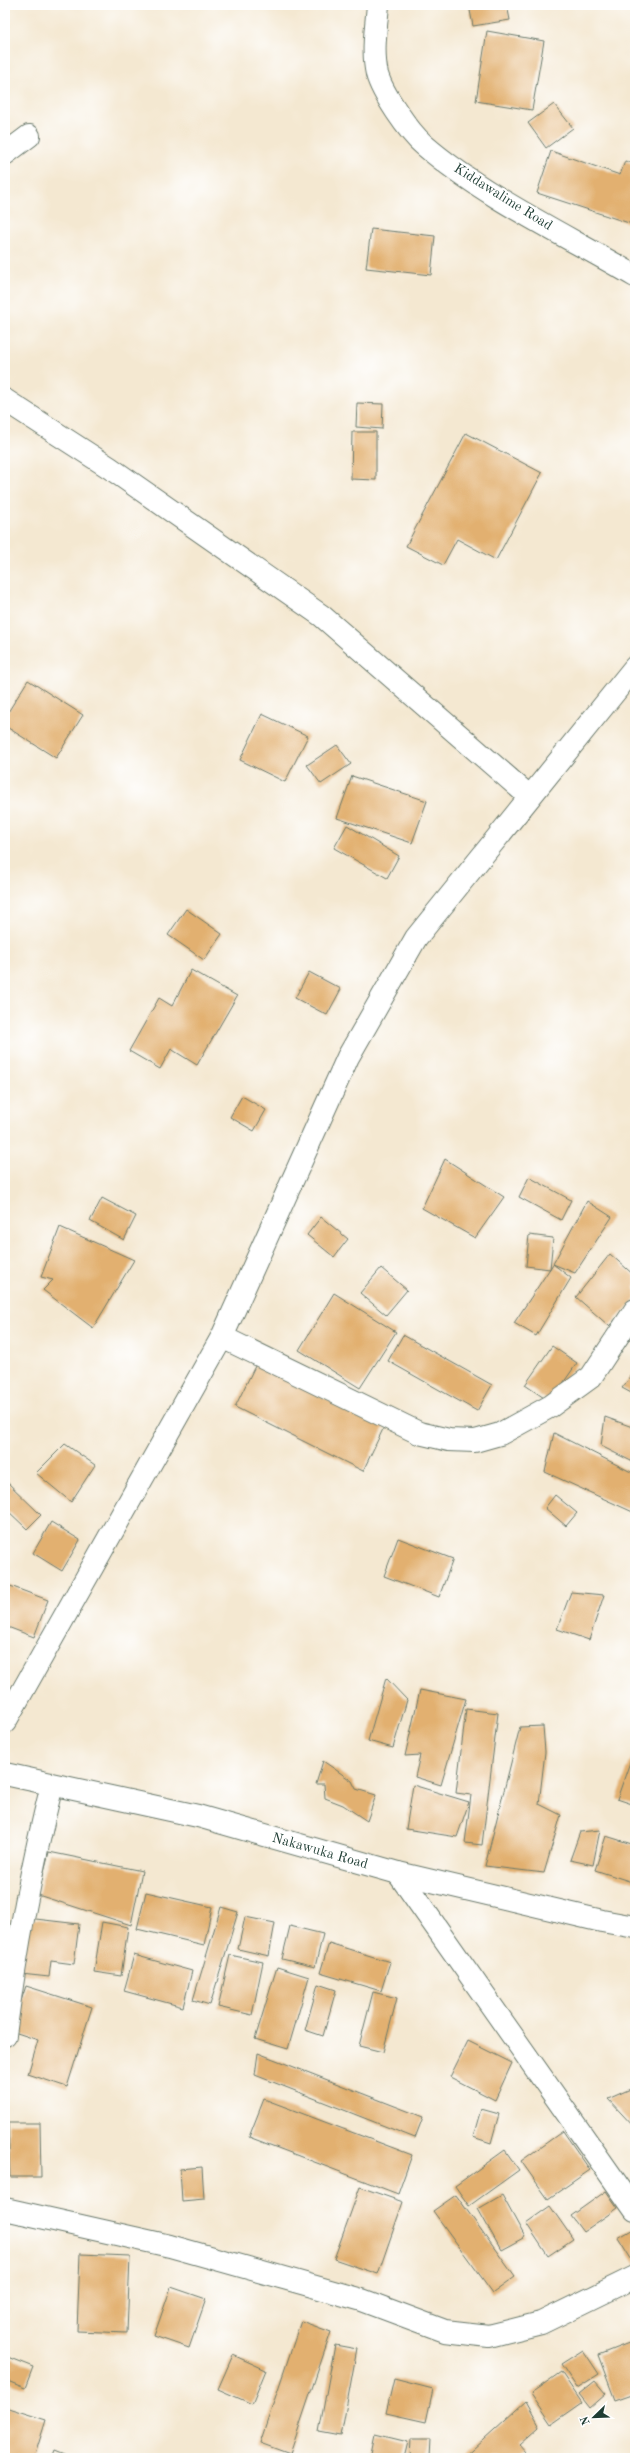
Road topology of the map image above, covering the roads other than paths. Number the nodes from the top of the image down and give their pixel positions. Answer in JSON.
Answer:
{"nodes":[{"id":1,"x":378,"y":5,"type":"edge"},
{"id":2,"x":29,"y":136,"type":"dead end"},
{"id":3,"x":5,"y":154,"type":"edge"},
{"id":4,"x":635,"y":276,"type":"edge"},
{"id":5,"x":5,"y":400,"type":"edge"},
{"id":6,"x":635,"y":667,"type":"edge"},
{"id":7,"x":530,"y":797,"type":"junction"},
{"id":8,"x":635,"y":1310,"type":"edge"},
{"id":9,"x":222,"y":1337,"type":"junction"},
{"id":10,"x":5,"y":1722,"type":"edge"},
{"id":11,"x":5,"y":1774,"type":"edge"},
{"id":12,"x":52,"y":1785,"type":"junction"},
{"id":13,"x":398,"y":1873,"type":"junction"},
{"id":14,"x":635,"y":1927,"type":"edge"},
{"id":15,"x":5,"y":2035,"type":"edge"},
{"id":16,"x":5,"y":2209,"type":"edge"},
{"id":17,"x":635,"y":2210,"type":"edge"},
{"id":18,"x":635,"y":2277,"type":"edge"}],
"edges":[{"from":1,"to":4,"type":"street","name":"Kiddawalime Road"},
{"from":2,"to":3,"type":"street"},
{"from":5,"to":7,"type":"street"},
{"from":6,"to":7,"type":"street"},
{"from":7,"to":9,"type":"street"},
{"from":8,"to":9,"type":"street"},
{"from":9,"to":10,"type":"street"},
{"from":11,"to":12,"type":"street","name":"Nakawuka Road"},
{"from":12,"to":13,"type":"street","name":"Nakawuka Road"},
{"from":12,"to":15,"type":"street"},
{"from":13,"to":14,"type":"street","name":"Nakawuka Road"},
{"from":13,"to":17,"type":"street"},
{"from":16,"to":18,"type":"street"}]}
